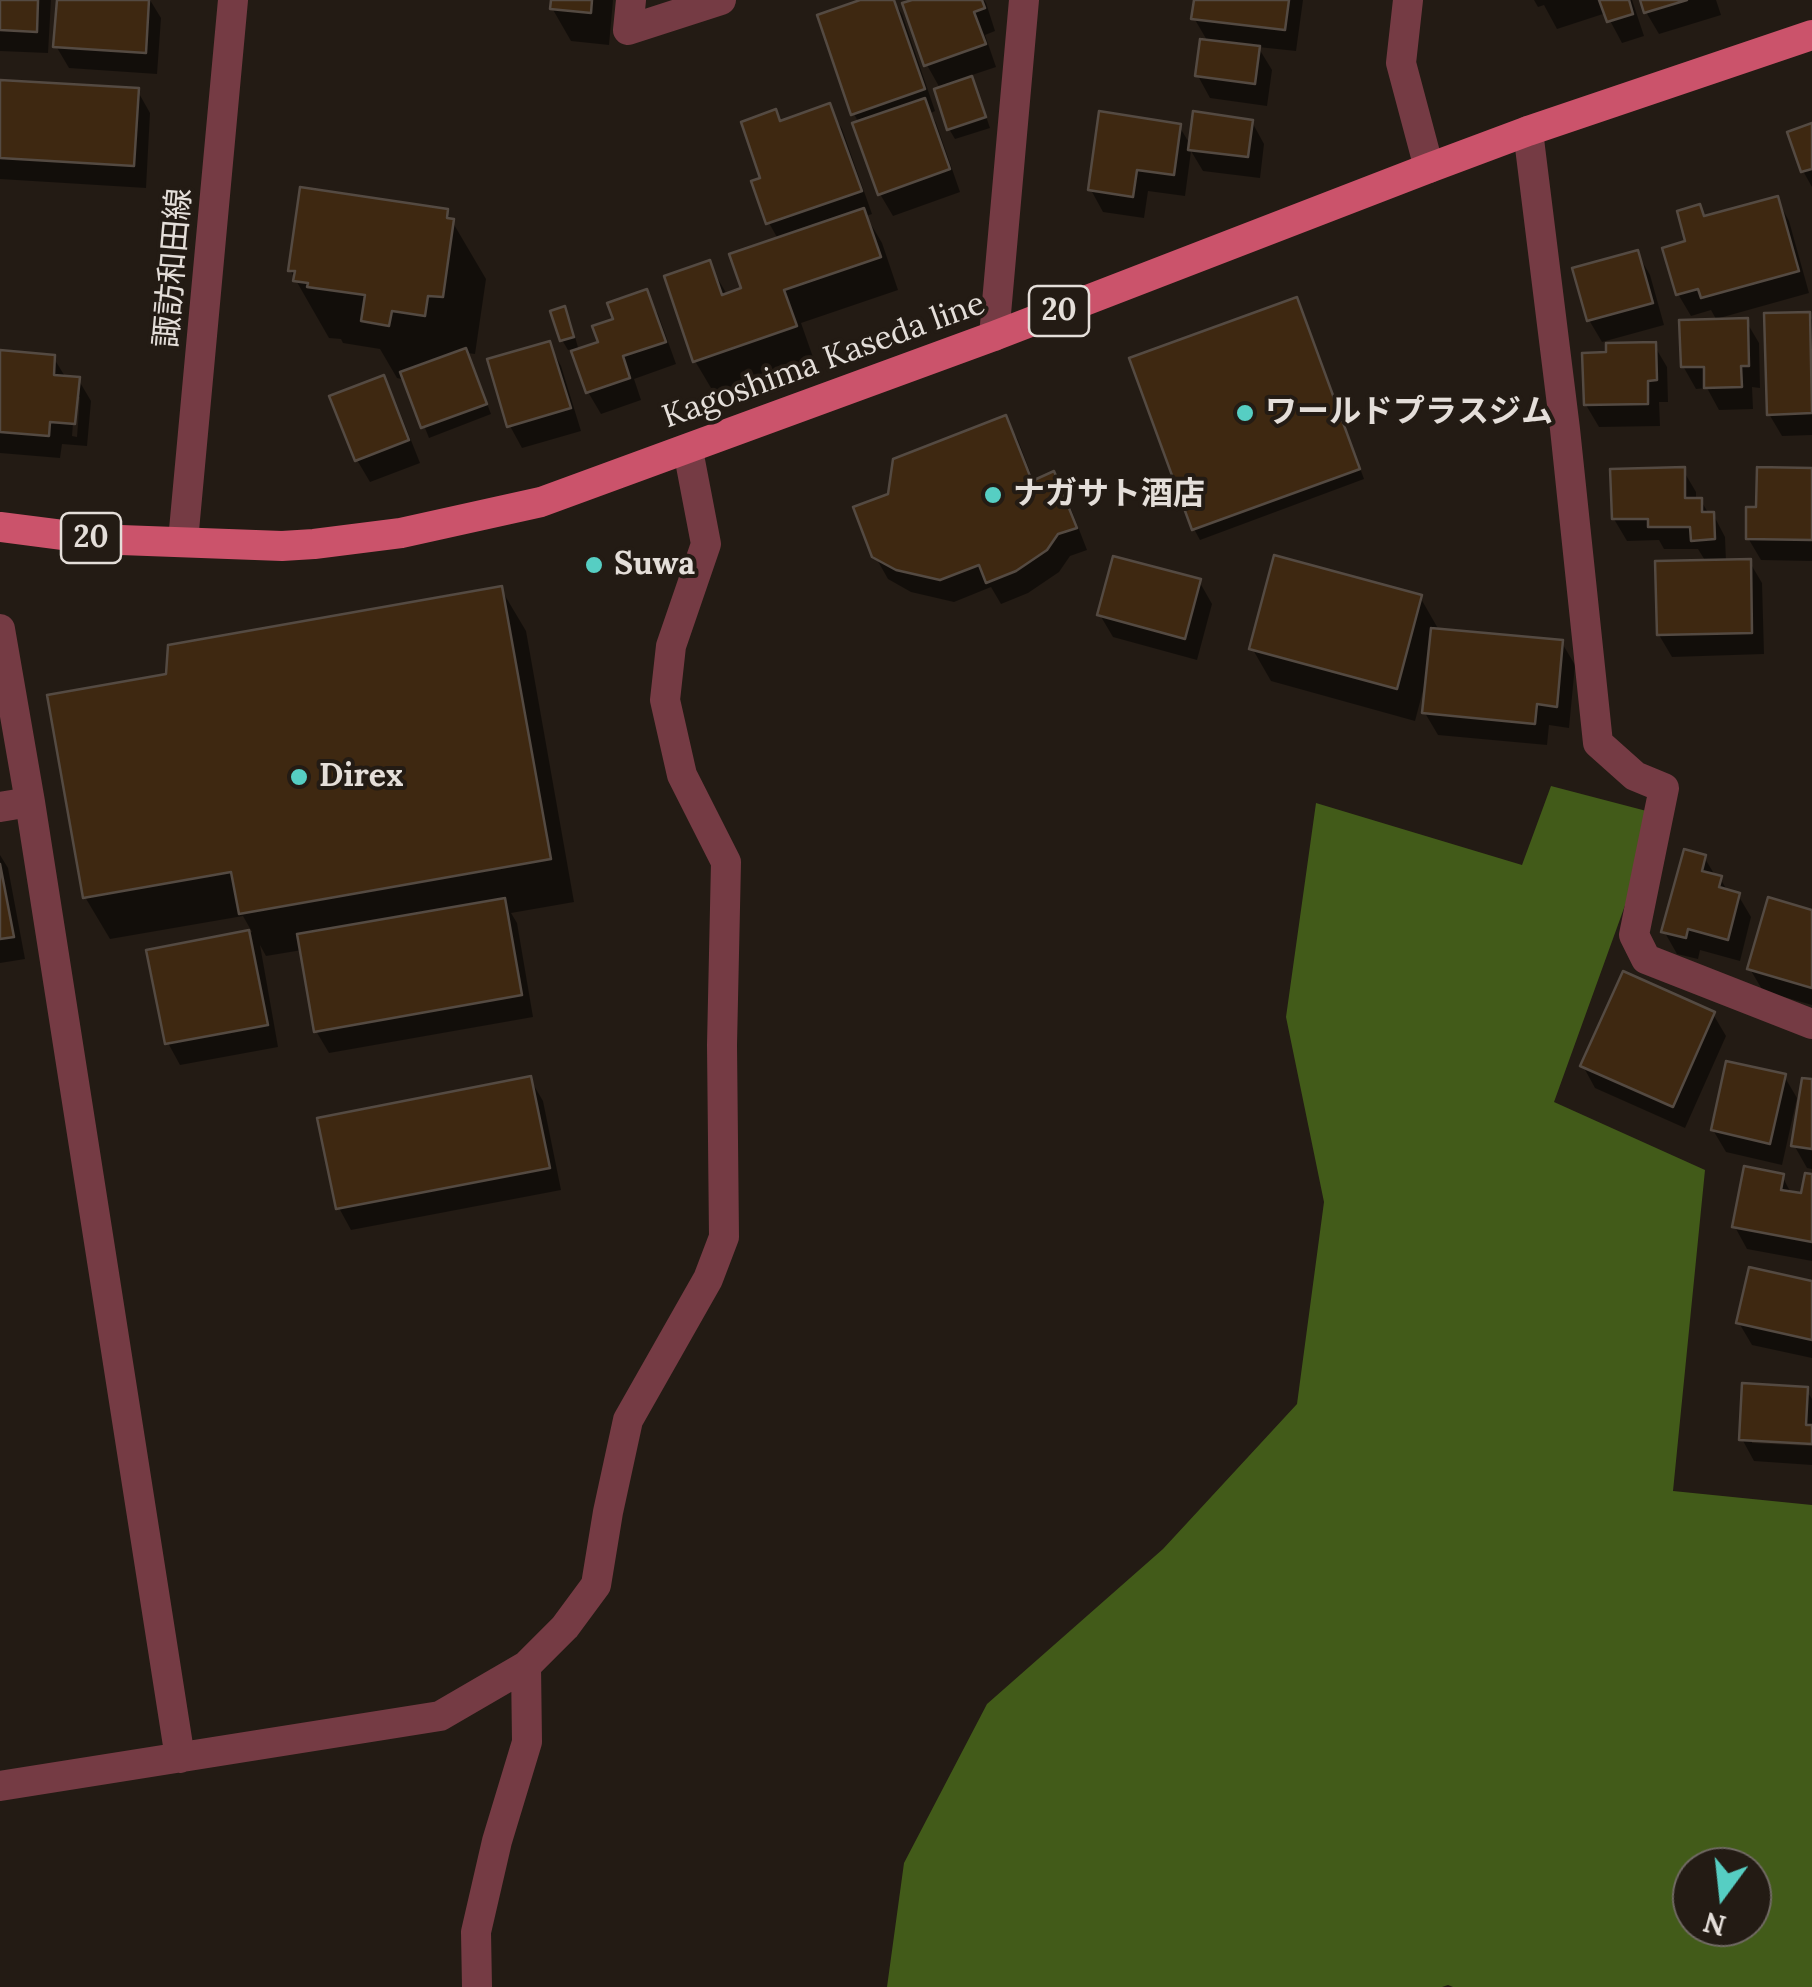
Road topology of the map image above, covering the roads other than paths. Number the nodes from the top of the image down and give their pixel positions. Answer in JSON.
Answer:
{"nodes":[{"id":1,"x":233,"y":0,"type":"edge"},
{"id":2,"x":631,"y":0,"type":"edge"},
{"id":3,"x":721,"y":0,"type":"edge"},
{"id":4,"x":1024,"y":0,"type":"edge"},
{"id":5,"x":1408,"y":0,"type":"edge"},
{"id":6,"x":1812,"y":35,"type":"edge"},
{"id":7,"x":1528,"y":132,"type":"junction"},
{"id":8,"x":1429,"y":168,"type":"junction"},
{"id":9,"x":994,"y":336,"type":"junction"},
{"id":10,"x":688,"y":450,"type":"junction"},
{"id":11,"x":0,"y":527,"type":"edge"},
{"id":12,"x":184,"y":542,"type":"junction"},
{"id":13,"x":0,"y":629,"type":"edge"},
{"id":14,"x":15,"y":804,"type":"edge"},
{"id":15,"x":1812,"y":1024,"type":"edge"},
{"id":16,"x":526,"y":1666,"type":"junction"},
{"id":17,"x":180,"y":1758,"type":"junction"},
{"id":18,"x":0,"y":1786,"type":"edge"},
{"id":19,"x":478,"y":1987,"type":"edge"}],
"edges":[{"from":1,"to":12,"type":"street","name":"諏訪和田線"},
{"from":2,"to":3,"type":"street"},
{"from":4,"to":9,"type":"street"},
{"from":5,"to":8,"type":"street"},
{"from":6,"to":7,"type":"main road","name":"Kagoshima Kaseda line","number":"20"},
{"from":7,"to":8,"type":"main road","name":"Kagoshima Kaseda line","number":"20"},
{"from":7,"to":15,"type":"street"},
{"from":8,"to":9,"type":"main road","name":"Kagoshima Kaseda line","number":"20"},
{"from":9,"to":10,"type":"main road","name":"Kagoshima Kaseda line","number":"20"},
{"from":10,"to":12,"type":"main road","name":"Kagoshima Kaseda line","number":"20"},
{"from":10,"to":16,"type":"street"},
{"from":11,"to":12,"type":"main road","name":"Kagoshima Kaseda line","number":"20"},
{"from":13,"to":14,"type":"street"},
{"from":14,"to":17,"type":"street"},
{"from":16,"to":17,"type":"street"},
{"from":16,"to":19,"type":"street"},
{"from":17,"to":18,"type":"street"}]}
